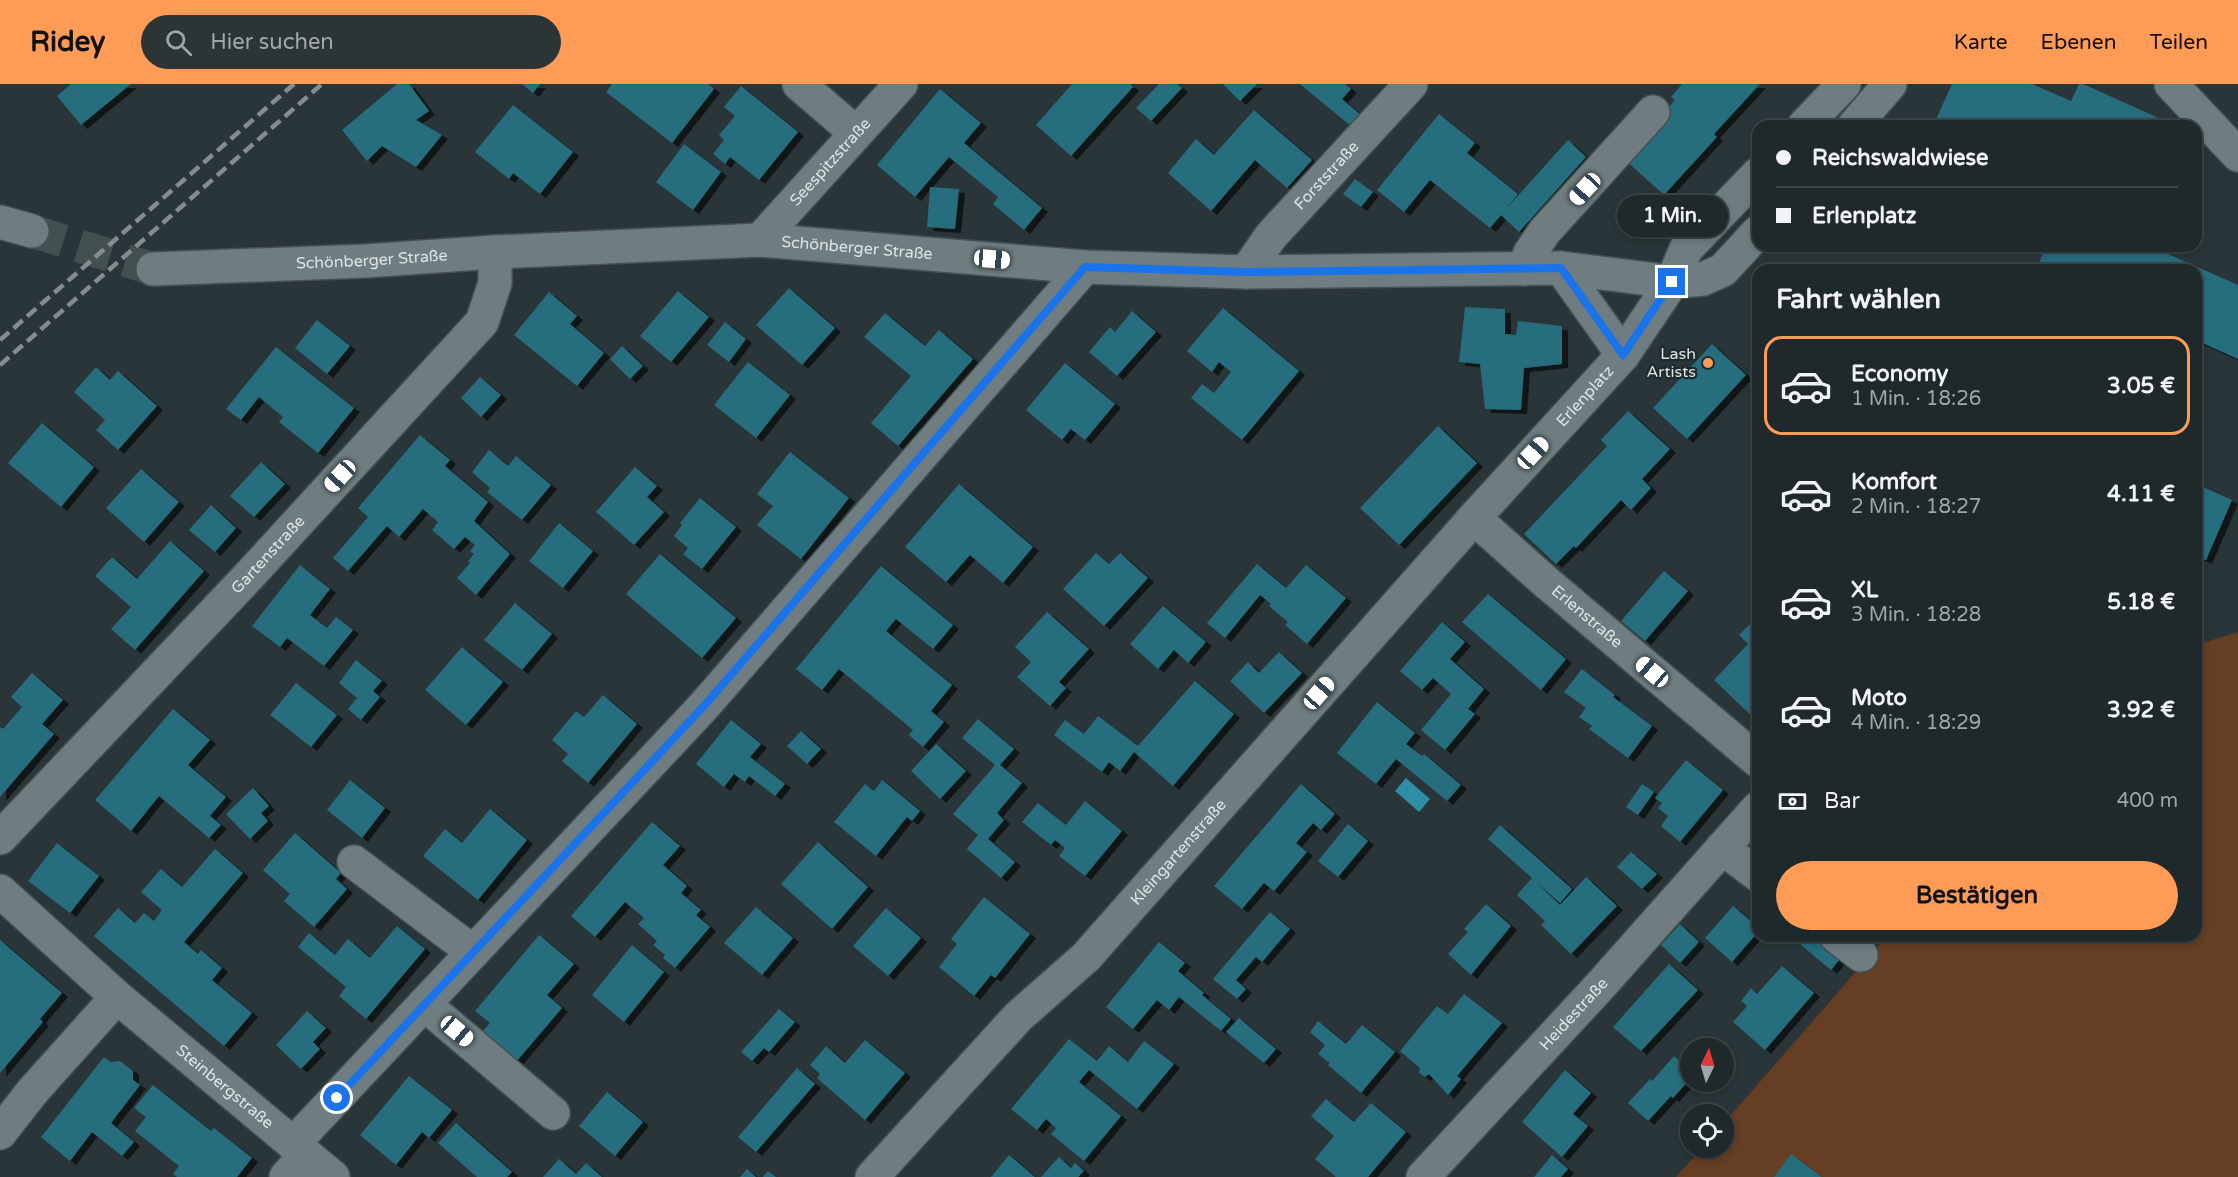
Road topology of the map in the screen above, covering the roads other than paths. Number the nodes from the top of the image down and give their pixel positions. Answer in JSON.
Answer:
{"nodes":[{"id":1,"x":799,"y":84,"type":"edge"},
{"id":2,"x":901,"y":84,"type":"edge"},
{"id":3,"x":1412,"y":84,"type":"edge"},
{"id":4,"x":1844,"y":84,"type":"edge"},
{"id":5,"x":1890,"y":84,"type":"edge"},
{"id":6,"x":2171,"y":84,"type":"edge"},
{"id":7,"x":1653,"y":112,"type":"dead end"},
{"id":8,"x":1810,"y":120,"type":"edge"},
{"id":9,"x":1859,"y":120,"type":"edge"},
{"id":10,"x":856,"y":133,"type":"junction"},
{"id":11,"x":2238,"y":155,"type":"edge"},
{"id":12,"x":1752,"y":180,"type":"edge"},
{"id":13,"x":0,"y":222,"type":"edge"},
{"id":14,"x":32,"y":231,"type":"tunnel mouth"},
{"id":15,"x":1752,"y":239,"type":"edge"},
{"id":16,"x":760,"y":240,"type":"junction"},
{"id":17,"x":495,"y":252,"type":"junction"},
{"id":18,"x":1085,"y":267,"type":"junction"},
{"id":19,"x":1561,"y":268,"type":"junction"},
{"id":20,"x":153,"y":269,"type":"tunnel mouth"},
{"id":21,"x":1524,"y":269,"type":"junction"},
{"id":22,"x":1246,"y":272,"type":"junction"},
{"id":23,"x":1672,"y":282,"type":"junction"},
{"id":24,"x":1623,"y":355,"type":"junction"},
{"id":25,"x":1474,"y":518,"type":"junction"},
{"id":26,"x":1752,"y":756,"type":"edge"},
{"id":27,"x":1752,"y":815,"type":"edge"},
{"id":28,"x":0,"y":838,"type":"edge"},
{"id":29,"x":1722,"y":848,"type":"junction"},
{"id":30,"x":354,"y":862,"type":"dead end"},
{"id":31,"x":1752,"y":870,"type":"edge"},
{"id":32,"x":0,"y":891,"type":"edge"},
{"id":33,"x":473,"y":952,"type":"junction"},
{"id":34,"x":117,"y":997,"type":"junction"},
{"id":35,"x":424,"y":1004,"type":"junction"},
{"id":36,"x":553,"y":1113,"type":"dead end"},
{"id":37,"x":0,"y":1133,"type":"edge"},
{"id":38,"x":295,"y":1159,"type":"edge"},
{"id":39,"x":333,"y":1177,"type":"edge"},
{"id":40,"x":872,"y":1177,"type":"edge"},
{"id":41,"x":1423,"y":1177,"type":"edge"}],
"edges":[{"from":1,"to":10,"type":"street"},
{"from":2,"to":10,"type":"street","name":"Seespitzstraße"},
{"from":3,"to":22,"type":"street","name":"Forststraße"},
{"from":4,"to":8,"type":"street"},
{"from":5,"to":9,"type":"street"},
{"from":6,"to":11,"type":"street"},
{"from":7,"to":21,"type":"street"},
{"from":10,"to":16,"type":"street","name":"Seespitzstraße"},
{"from":12,"to":23,"type":"street","name":"Erlenplatz"},
{"from":13,"to":14,"type":"street"},
{"from":15,"to":23,"type":"street"},
{"from":16,"to":17,"type":"street","name":"Schönberger Straße"},
{"from":16,"to":18,"type":"street","name":"Schönberger Straße"},
{"from":17,"to":20,"type":"street","name":"Schönberger Straße"},
{"from":17,"to":28,"type":"street","name":"Gartenstraße"},
{"from":18,"to":22,"type":"street","name":"Schönberger Straße"},
{"from":18,"to":33,"type":"street"},
{"from":19,"to":21,"type":"street","name":"Schönberger Straße"},
{"from":19,"to":23,"type":"street"},
{"from":19,"to":24,"type":"street","name":"Erlenplatz"},
{"from":21,"to":22,"type":"street","name":"Schönberger Straße"},
{"from":23,"to":24,"type":"street","name":"Erlenplatz"},
{"from":24,"to":25,"type":"street","name":"Erlenplatz"},
{"from":25,"to":26,"type":"street","name":"Erlenstraße"},
{"from":25,"to":40,"type":"street","name":"Kleingartenstraße"},
{"from":27,"to":29,"type":"street"},
{"from":29,"to":31,"type":"street"},
{"from":29,"to":41,"type":"street","name":"Heidestraße"},
{"from":30,"to":33,"type":"street"},
{"from":32,"to":34,"type":"street","name":"Steinbergstraße"},
{"from":33,"to":35,"type":"street"},
{"from":34,"to":37,"type":"street"},
{"from":34,"to":38,"type":"street","name":"Steinbergstraße"},
{"from":35,"to":36,"type":"street"},
{"from":35,"to":38,"type":"street"},
{"from":38,"to":39,"type":"street","name":"Steinbergstraße"}]}
